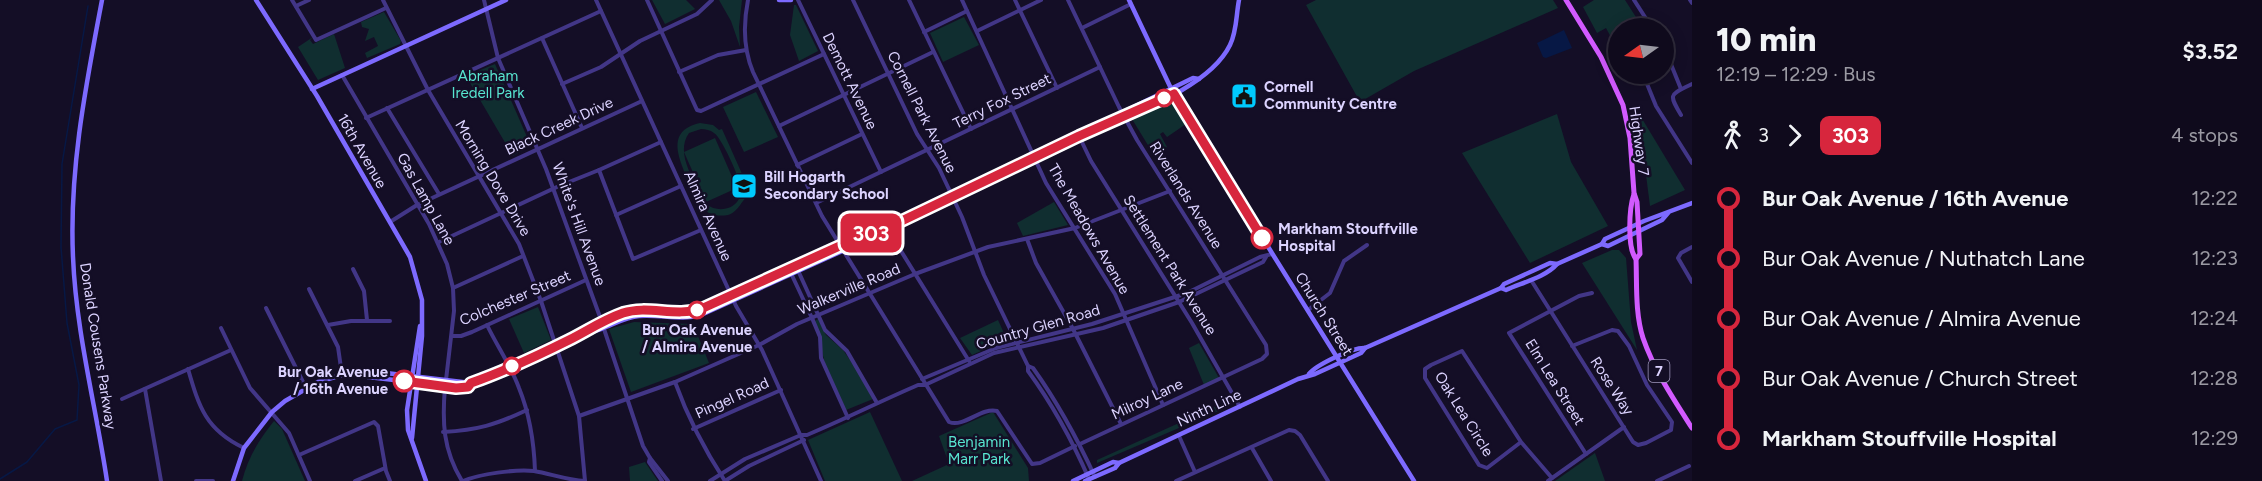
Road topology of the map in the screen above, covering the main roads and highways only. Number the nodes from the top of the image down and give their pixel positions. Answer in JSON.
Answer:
{"nodes":[{"id":1,"x":1566,"y":0,"type":"edge"},
{"id":2,"x":1634,"y":193,"type":"junction"},
{"id":3,"x":1636,"y":259,"type":"junction"},
{"id":4,"x":1692,"y":428,"type":"edge"}],
"edges":[{"from":1,"to":2,"type":"main road","name":"Highway 7","number":"7"},
{"from":2,"to":3,"type":"main road","name":"Highway 7","number":"7"},
{"from":2,"to":3,"type":"main road","name":"Highway 7","number":"7"},
{"from":3,"to":4,"type":"main road","name":"Highway 7","number":"7"}]}
